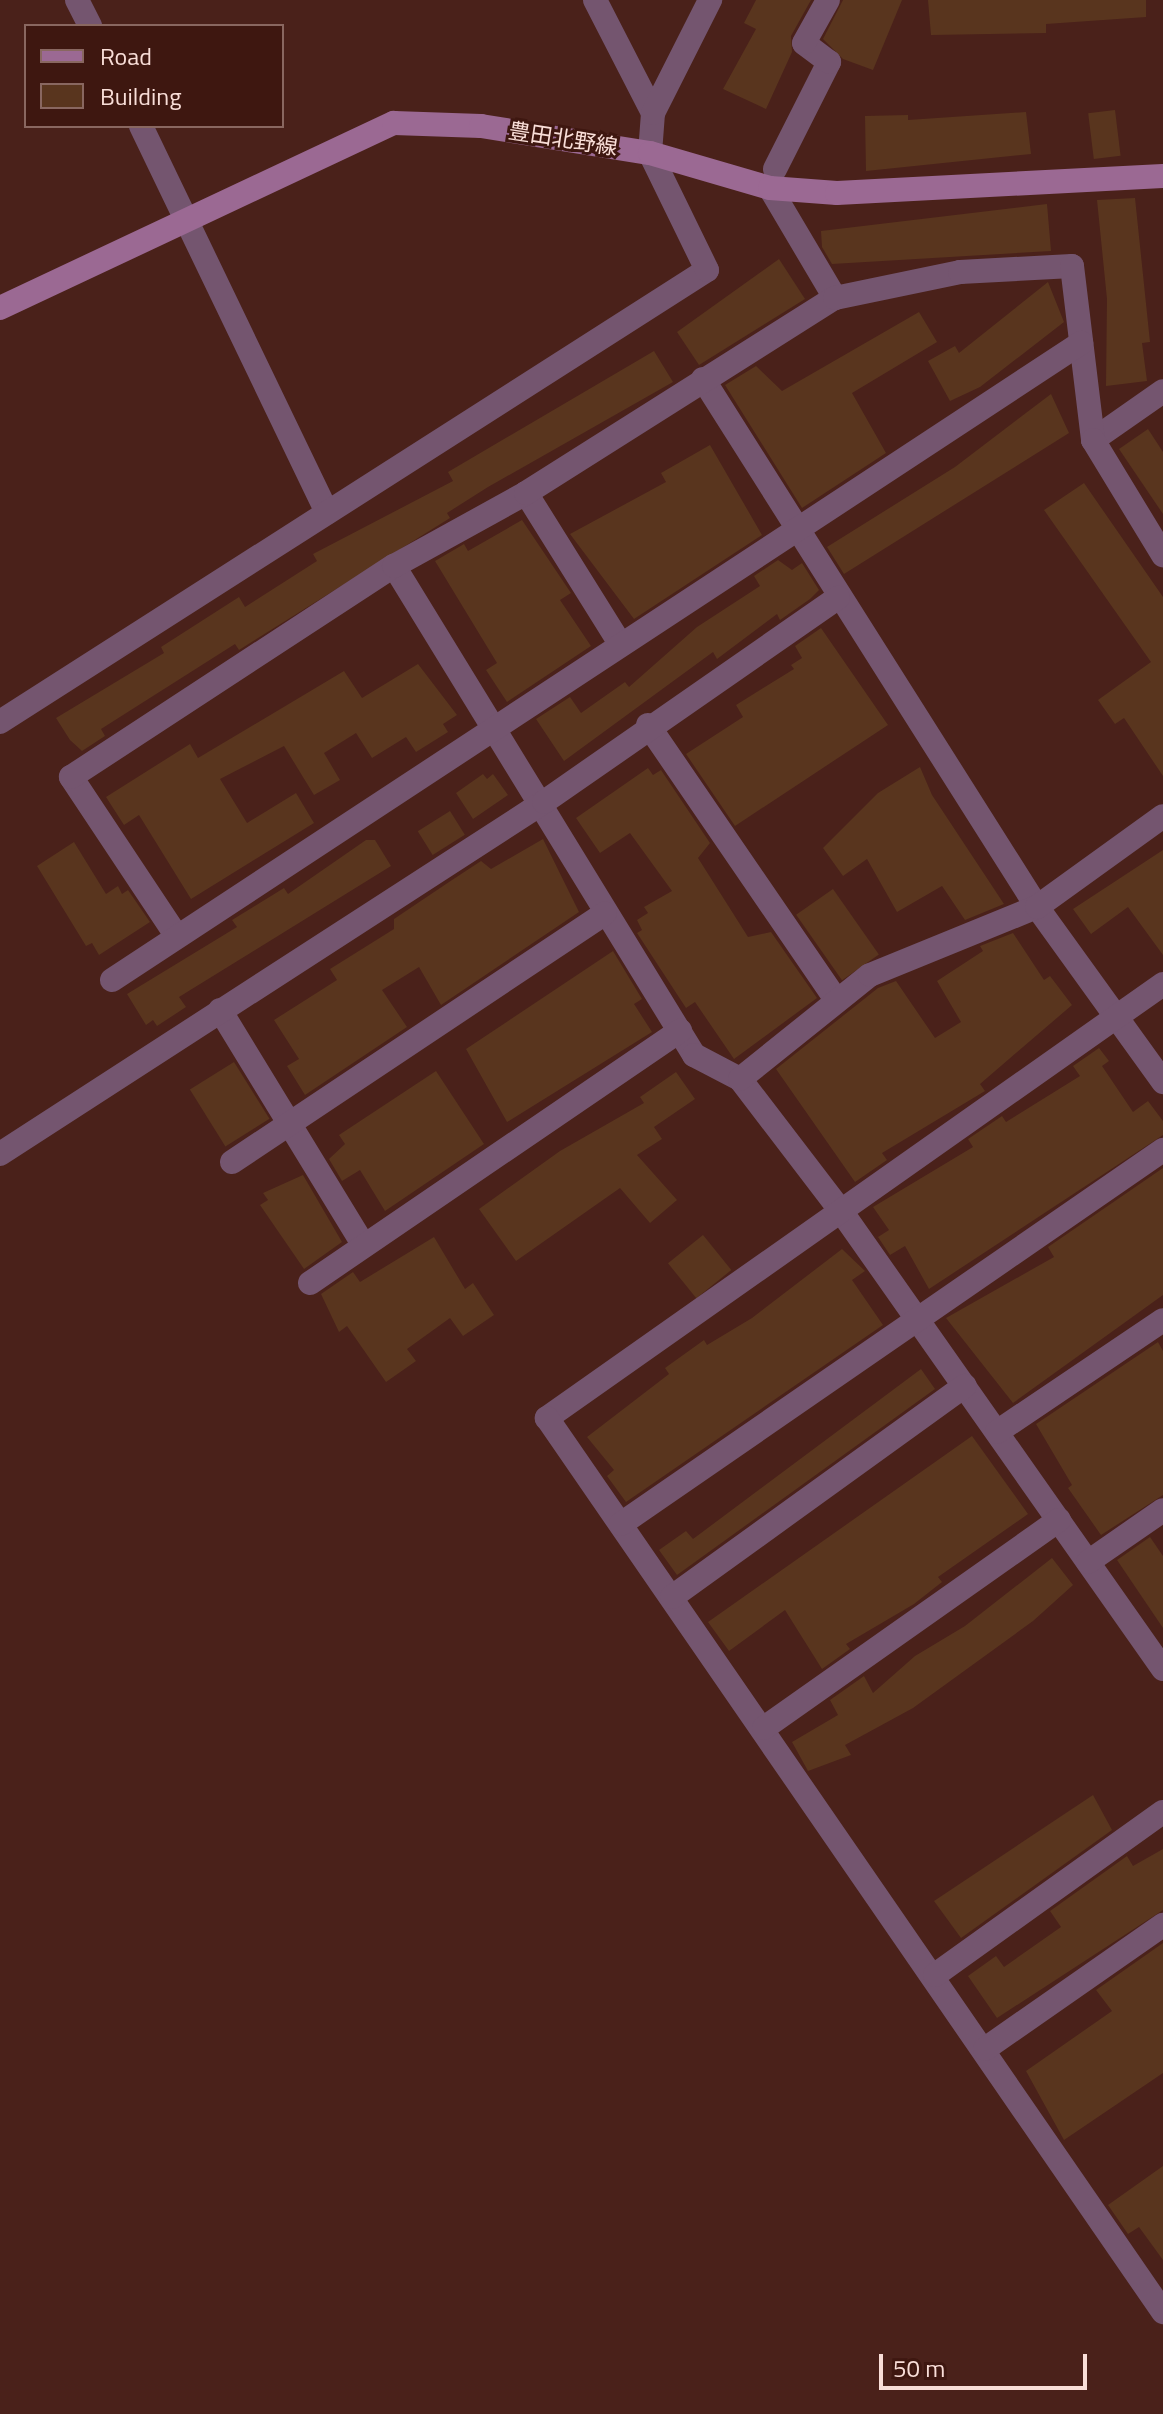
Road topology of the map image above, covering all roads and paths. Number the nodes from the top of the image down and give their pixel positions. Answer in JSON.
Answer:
{"nodes":[{"id":1,"x":77,"y":0,"type":"edge"},
{"id":2,"x":595,"y":0,"type":"edge"},
{"id":3,"x":710,"y":0,"type":"edge"},
{"id":4,"x":828,"y":0,"type":"edge"},
{"id":5,"x":89,"y":24,"type":"edge"},
{"id":6,"x":653,"y":113,"type":"junction"},
{"id":7,"x":142,"y":128,"type":"edge"},
{"id":8,"x":650,"y":153,"type":"junction"},
{"id":9,"x":1163,"y":176,"type":"edge"},
{"id":10,"x":772,"y":178,"type":"junction"},
{"id":11,"x":187,"y":217,"type":"junction"},
{"id":12,"x":835,"y":298,"type":"junction"},
{"id":13,"x":0,"y":308,"type":"edge"},
{"id":14,"x":1081,"y":343,"type":"junction"},
{"id":15,"x":703,"y":379,"type":"junction"},
{"id":16,"x":1163,"y":391,"type":"edge"},
{"id":17,"x":1093,"y":440,"type":"junction"},
{"id":18,"x":526,"y":493,"type":"junction"},
{"id":19,"x":327,"y":513,"type":"junction"},
{"id":20,"x":796,"y":530,"type":"junction"},
{"id":21,"x":1163,"y":555,"type":"edge"},
{"id":22,"x":394,"y":566,"type":"junction"},
{"id":23,"x":838,"y":598,"type":"junction"},
{"id":24,"x":621,"y":645,"type":"junction"},
{"id":25,"x":0,"y":722,"type":"edge"},
{"id":26,"x":648,"y":725,"type":"junction"},
{"id":27,"x":494,"y":728,"type":"junction"},
{"id":28,"x":544,"y":802,"type":"junction"},
{"id":29,"x":1163,"y":816,"type":"edge"},
{"id":30,"x":1037,"y":907,"type":"junction"},
{"id":31,"x":605,"y":913,"type":"junction"},
{"id":32,"x":176,"y":935,"type":"junction"},
{"id":33,"x":112,"y":980,"type":"dead end"},
{"id":34,"x":1163,"y":984,"type":"edge"},
{"id":35,"x":835,"y":998,"type":"junction"},
{"id":36,"x":220,"y":1010,"type":"junction"},
{"id":37,"x":1116,"y":1017,"type":"junction"},
{"id":38,"x":680,"y":1031,"type":"junction"},
{"id":39,"x":740,"y":1079,"type":"junction"},
{"id":40,"x":1163,"y":1082,"type":"edge"},
{"id":41,"x":291,"y":1126,"type":"junction"},
{"id":42,"x":1163,"y":1150,"type":"edge"},
{"id":43,"x":0,"y":1154,"type":"edge"},
{"id":44,"x":232,"y":1162,"type":"dead end"},
{"id":45,"x":841,"y":1211,"type":"junction"},
{"id":46,"x":364,"y":1246,"type":"junction"},
{"id":47,"x":310,"y":1283,"type":"dead end"},
{"id":48,"x":918,"y":1320,"type":"junction"},
{"id":49,"x":1163,"y":1320,"type":"edge"},
{"id":50,"x":965,"y":1386,"type":"junction"},
{"id":51,"x":997,"y":1432,"type":"junction"},
{"id":52,"x":1163,"y":1510,"type":"edge"},
{"id":53,"x":1059,"y":1520,"type":"junction"},
{"id":54,"x":621,"y":1524,"type":"junction"},
{"id":55,"x":1088,"y":1562,"type":"junction"},
{"id":56,"x":672,"y":1597,"type":"junction"},
{"id":57,"x":1163,"y":1669,"type":"edge"},
{"id":58,"x":764,"y":1728,"type":"junction"},
{"id":59,"x":1163,"y":1812,"type":"edge"},
{"id":60,"x":1163,"y":1925,"type":"edge"},
{"id":61,"x":935,"y":1975,"type":"junction"},
{"id":62,"x":985,"y":2049,"type":"junction"},
{"id":63,"x":1156,"y":2286,"type":"edge"},
{"id":64,"x":1163,"y":2312,"type":"edge"}],
"edges":[{"from":1,"to":5,"type":"street"},
{"from":2,"to":6,"type":"street"},
{"from":3,"to":6,"type":"street"},
{"from":4,"to":10,"type":"street"},
{"from":6,"to":8,"type":"street"},
{"from":7,"to":11,"type":"street"},
{"from":8,"to":10,"type":"main road","name":"豊田北野線"},
{"from":8,"to":11,"type":"main road","name":"豊田北野線"},
{"from":8,"to":19,"type":"street"},
{"from":9,"to":10,"type":"main road","name":"豊田北野線"},
{"from":10,"to":12,"type":"street"},
{"from":11,"to":13,"type":"main road","name":"豊田北野線"},
{"from":11,"to":19,"type":"street"},
{"from":12,"to":14,"type":"street"},
{"from":12,"to":15,"type":"street"},
{"from":14,"to":17,"type":"street"},
{"from":14,"to":20,"type":"street"},
{"from":15,"to":18,"type":"street"},
{"from":15,"to":20,"type":"street"},
{"from":16,"to":17,"type":"street"},
{"from":17,"to":21,"type":"street"},
{"from":18,"to":22,"type":"street"},
{"from":18,"to":24,"type":"street"},
{"from":19,"to":25,"type":"street"},
{"from":20,"to":23,"type":"street"},
{"from":20,"to":24,"type":"street"},
{"from":22,"to":27,"type":"street"},
{"from":22,"to":32,"type":"street"},
{"from":23,"to":26,"type":"street"},
{"from":23,"to":30,"type":"street"},
{"from":24,"to":27,"type":"street"},
{"from":26,"to":28,"type":"street"},
{"from":26,"to":35,"type":"street"},
{"from":27,"to":28,"type":"street"},
{"from":27,"to":32,"type":"street"},
{"from":28,"to":31,"type":"street"},
{"from":28,"to":36,"type":"street"},
{"from":29,"to":30,"type":"street"},
{"from":30,"to":35,"type":"street"},
{"from":30,"to":37,"type":"street"},
{"from":31,"to":38,"type":"street"},
{"from":31,"to":41,"type":"street"},
{"from":32,"to":33,"type":"street"},
{"from":34,"to":37,"type":"street"},
{"from":35,"to":39,"type":"street"},
{"from":36,"to":41,"type":"street"},
{"from":36,"to":43,"type":"street"},
{"from":37,"to":40,"type":"street"},
{"from":37,"to":45,"type":"street"},
{"from":38,"to":39,"type":"street"},
{"from":38,"to":46,"type":"street"},
{"from":39,"to":45,"type":"street"},
{"from":41,"to":44,"type":"street"},
{"from":41,"to":46,"type":"street"},
{"from":42,"to":48,"type":"street"},
{"from":45,"to":48,"type":"street"},
{"from":45,"to":54,"type":"street"},
{"from":46,"to":47,"type":"street"},
{"from":48,"to":50,"type":"street"},
{"from":48,"to":54,"type":"street"},
{"from":49,"to":51,"type":"street"},
{"from":50,"to":51,"type":"street"},
{"from":50,"to":56,"type":"street"},
{"from":51,"to":53,"type":"street"},
{"from":52,"to":55,"type":"street"},
{"from":53,"to":55,"type":"street"},
{"from":53,"to":58,"type":"street"},
{"from":54,"to":56,"type":"street"},
{"from":55,"to":57,"type":"street"},
{"from":56,"to":58,"type":"street"},
{"from":58,"to":61,"type":"street"},
{"from":59,"to":61,"type":"street"},
{"from":60,"to":62,"type":"street"},
{"from":61,"to":62,"type":"street"},
{"from":62,"to":63,"type":"street"},
{"from":63,"to":64,"type":"street"}]}
